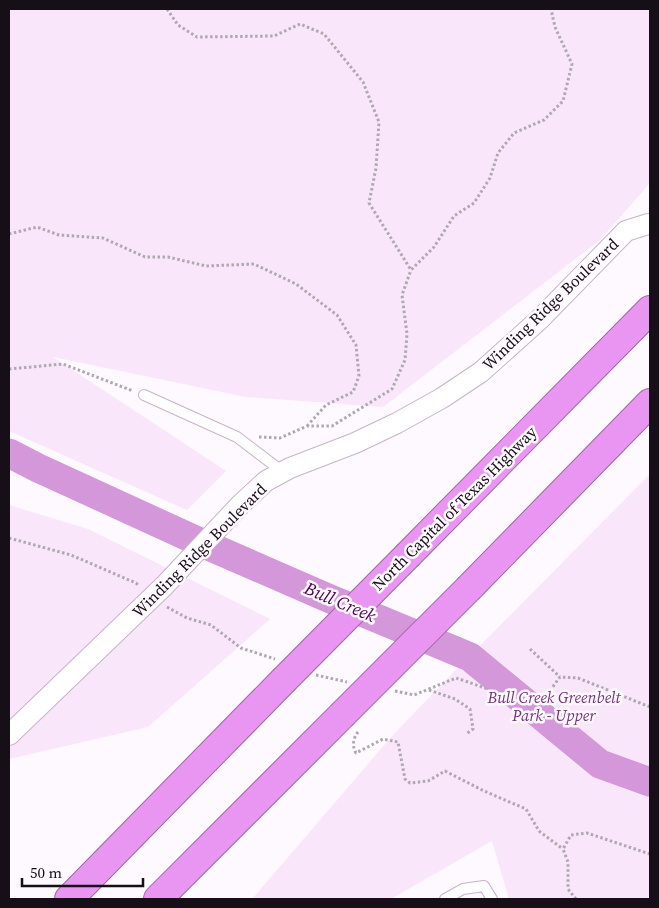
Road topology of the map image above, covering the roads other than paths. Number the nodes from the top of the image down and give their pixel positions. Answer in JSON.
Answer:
{"nodes":[{"id":1,"x":650,"y":224,"type":"edge"},
{"id":2,"x":650,"y":310,"type":"edge"},
{"id":3,"x":144,"y":395,"type":"road end"},
{"id":4,"x":650,"y":403,"type":"edge"},
{"id":5,"x":283,"y":472,"type":"junction"},
{"id":6,"x":9,"y":735,"type":"edge"},
{"id":7,"x":69,"y":899,"type":"edge"},
{"id":8,"x":158,"y":899,"type":"edge"},
{"id":9,"x":445,"y":899,"type":"edge"},
{"id":10,"x":492,"y":899,"type":"edge"}],
"edges":[{"from":1,"to":5,"type":"street","name":"Winding Ridge Boulevard"},
{"from":2,"to":7,"type":"highway","name":"North Capital of Texas Highway","bridge":true},
{"from":3,"to":5,"type":"lane"},
{"from":4,"to":8,"type":"highway","bridge":true},
{"from":5,"to":6,"type":"street","name":"Winding Ridge Boulevard"},
{"from":9,"to":10,"type":"lane"}]}
